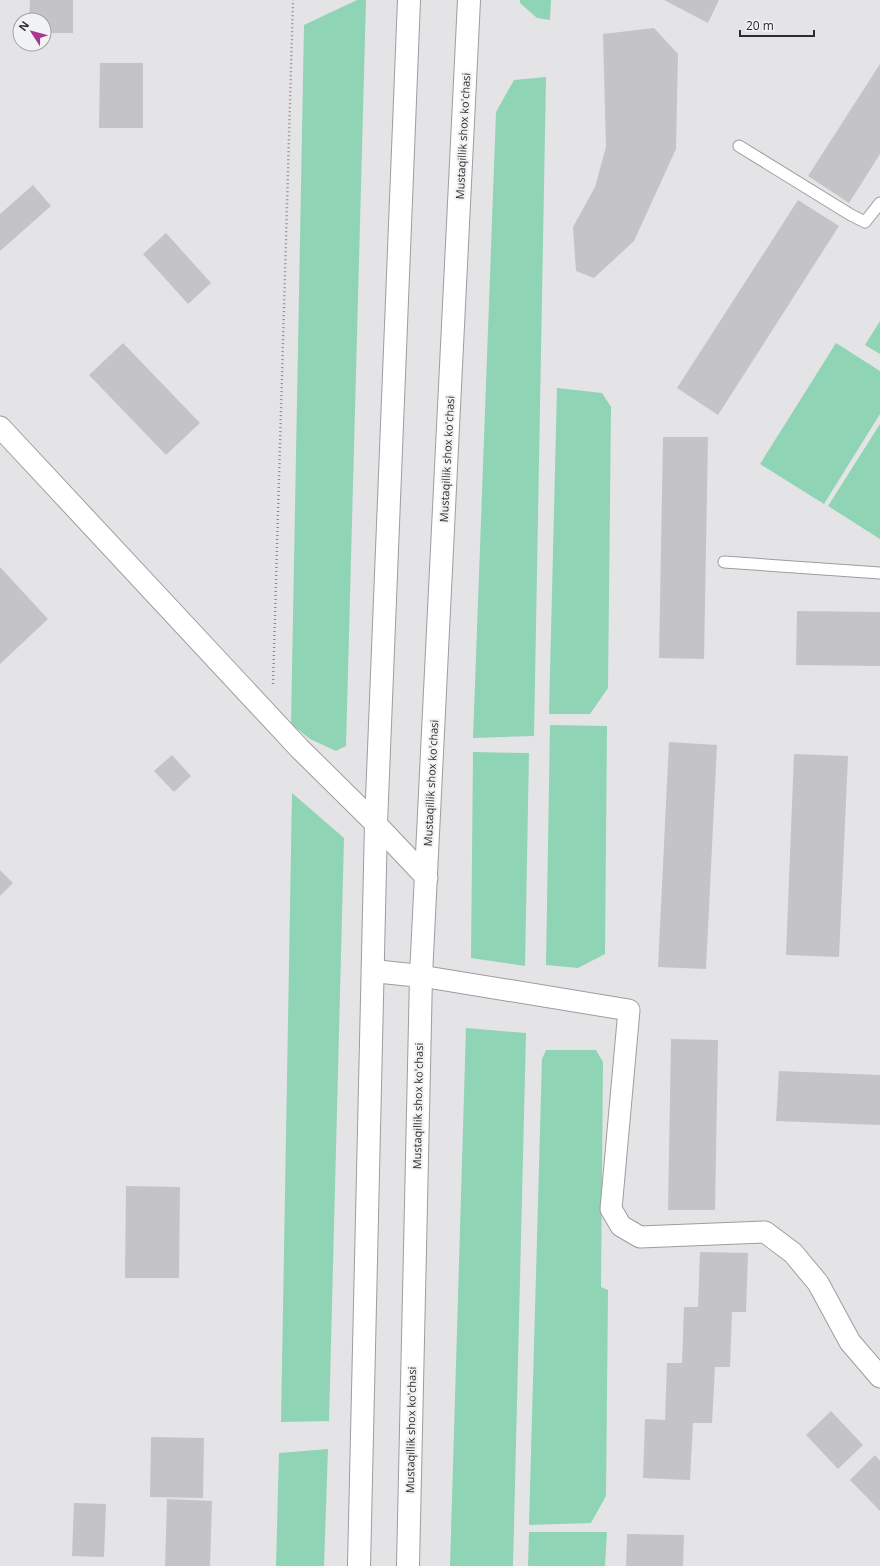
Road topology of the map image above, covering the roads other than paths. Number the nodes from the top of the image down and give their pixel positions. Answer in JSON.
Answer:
{"nodes":[{"id":1,"x":409,"y":0,"type":"edge"},
{"id":2,"x":469,"y":0,"type":"edge"},
{"id":3,"x":739,"y":146,"type":"dead end"},
{"id":4,"x":880,"y":203,"type":"edge"},
{"id":5,"x":0,"y":426,"type":"edge"},
{"id":6,"x":724,"y":562,"type":"dead end"},
{"id":7,"x":880,"y":573,"type":"edge"},
{"id":8,"x":376,"y":824,"type":"junction"},
{"id":9,"x":426,"y":878,"type":"junction"},
{"id":10,"x":373,"y":971,"type":"junction"},
{"id":11,"x":421,"y":976,"type":"junction"},
{"id":12,"x":880,"y":1377,"type":"edge"},
{"id":13,"x":359,"y":1566,"type":"edge"},
{"id":14,"x":408,"y":1566,"type":"edge"}],
"edges":[{"from":1,"to":8,"type":"main road"},
{"from":2,"to":9,"type":"main road","name":"Mustaqillik shox ko'chasi"},
{"from":3,"to":4,"type":"lane"},
{"from":5,"to":8,"type":"street"},
{"from":6,"to":7,"type":"lane"},
{"from":8,"to":9,"type":"street"},
{"from":8,"to":10,"type":"main road"},
{"from":9,"to":11,"type":"main road","name":"Mustaqillik shox ko'chasi"},
{"from":10,"to":11,"type":"main road"},
{"from":10,"to":13,"type":"main road"},
{"from":11,"to":12,"type":"street"},
{"from":11,"to":14,"type":"main road","name":"Mustaqillik shox ko'chasi"}]}
